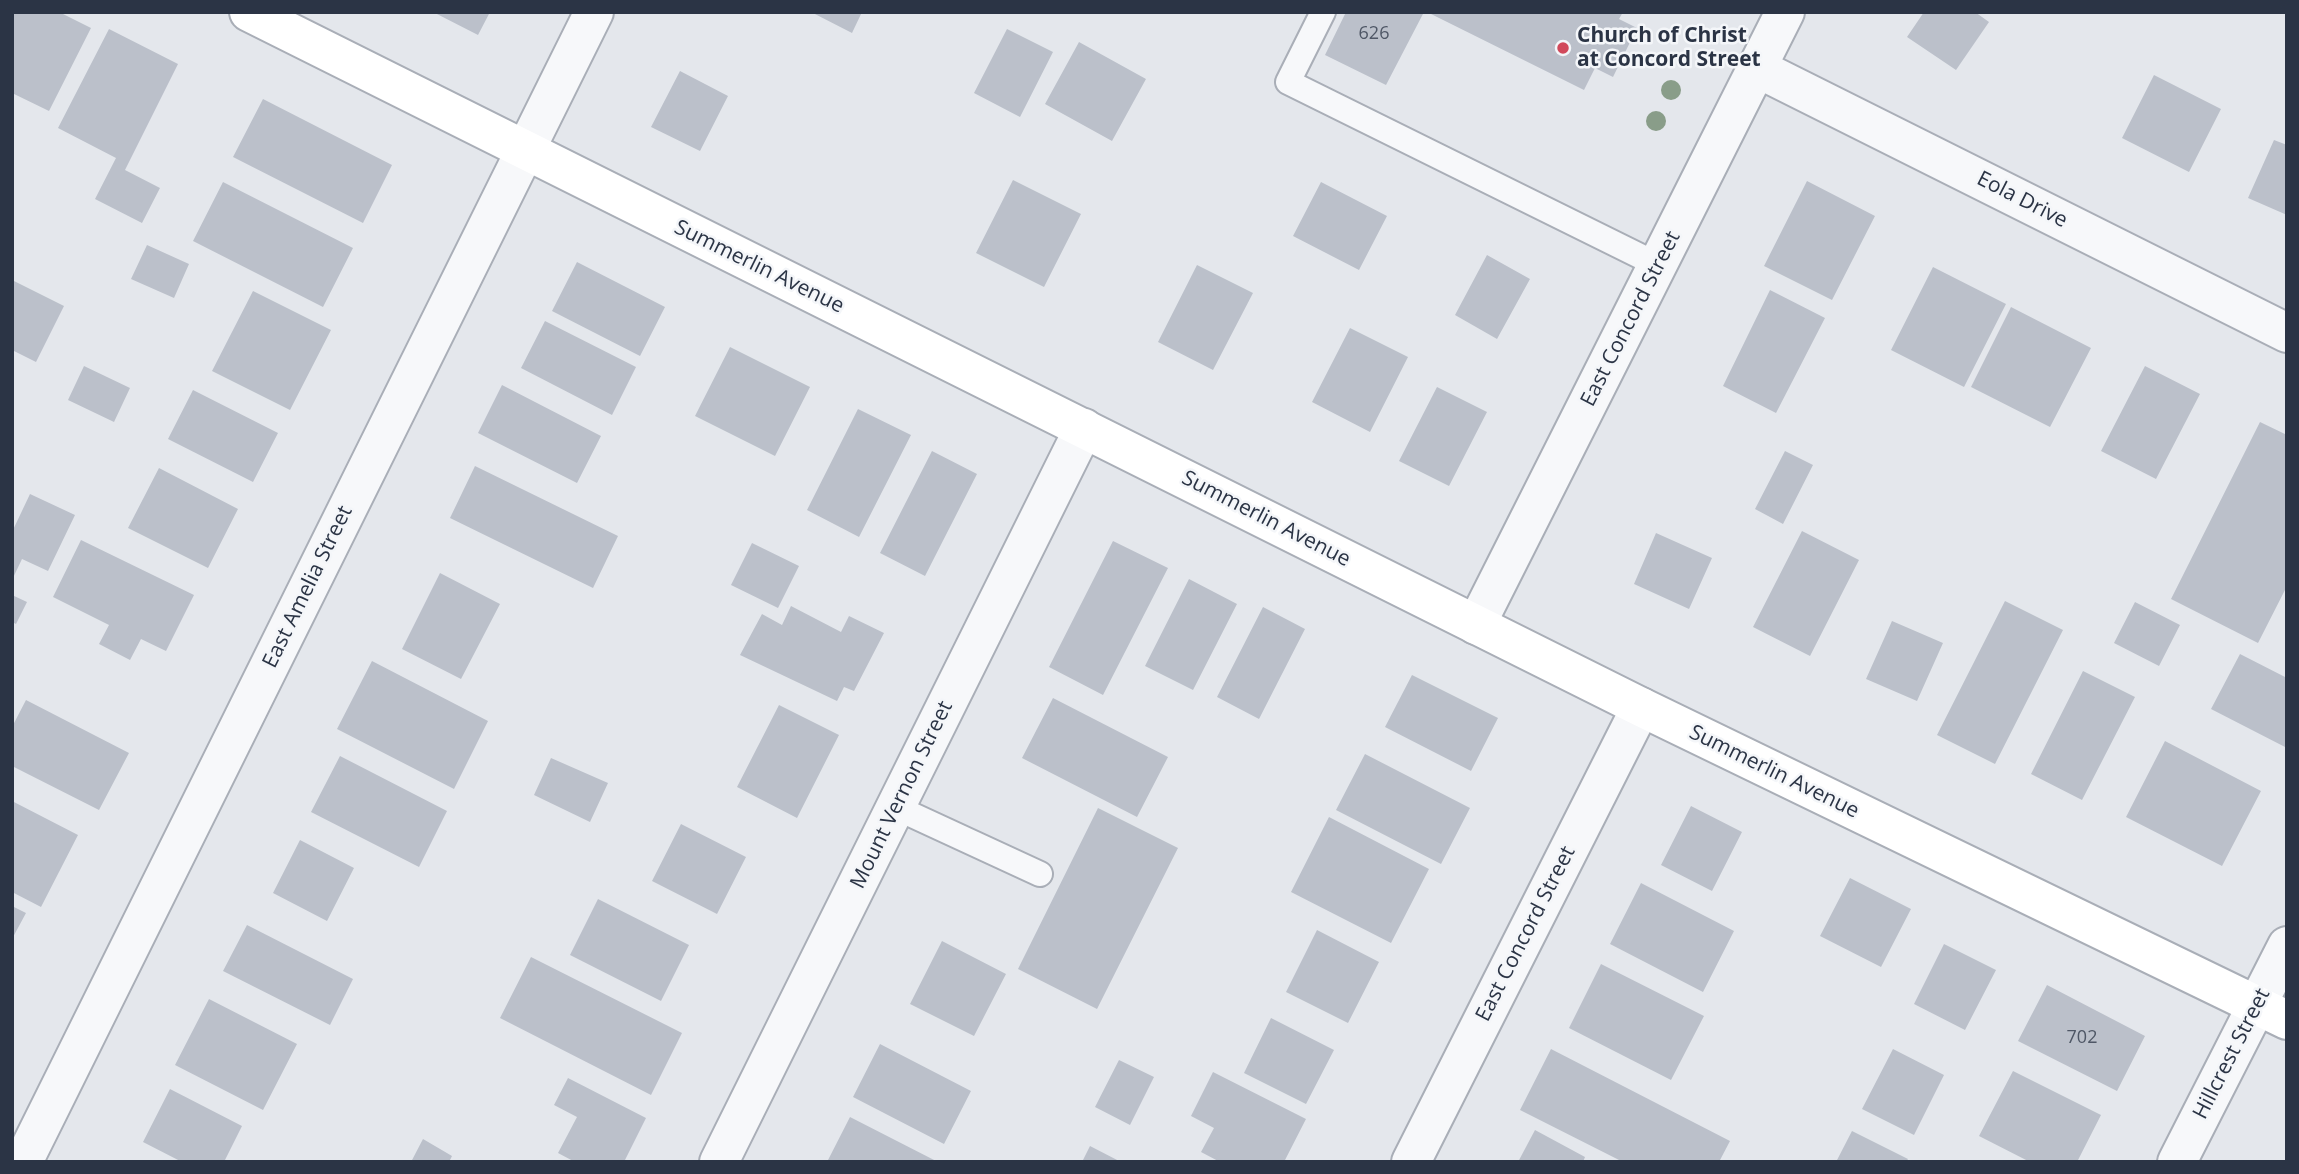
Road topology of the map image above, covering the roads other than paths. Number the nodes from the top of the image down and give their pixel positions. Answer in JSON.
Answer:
{"nodes":[{"id":1,"x":249,"y":12,"type":"edge"},
{"id":2,"x":594,"y":12,"type":"edge"},
{"id":3,"x":1323,"y":12,"type":"edge"},
{"id":4,"x":1785,"y":12,"type":"edge"},
{"id":5,"x":1758,"y":68,"type":"junction"},
{"id":6,"x":524,"y":150,"type":"junction"},
{"id":7,"x":1658,"y":265,"type":"junction"},
{"id":8,"x":2287,"y":333,"type":"edge"},
{"id":9,"x":1084,"y":428,"type":"junction"},
{"id":10,"x":1476,"y":625,"type":"junction"},
{"id":11,"x":1641,"y":707,"type":"junction"},
{"id":12,"x":895,"y":807,"type":"junction"},
{"id":13,"x":1040,"y":874,"type":"dead end"},
{"id":14,"x":2287,"y":946,"type":"edge"},
{"id":15,"x":2272,"y":1013,"type":"edge"},
{"id":16,"x":23,"y":1162,"type":"edge"},
{"id":17,"x":719,"y":1162,"type":"edge"},
{"id":18,"x":1410,"y":1162,"type":"edge"},
{"id":19,"x":2177,"y":1162,"type":"edge"}],
"edges":[{"from":1,"to":6,"type":"street","name":"Summerlin Avenue"},
{"from":2,"to":6,"type":"street","name":"East Amelia Street"},
{"from":3,"to":7,"type":"lane"},
{"from":4,"to":5,"type":"street","name":"East Concord Street"},
{"from":5,"to":7,"type":"street","name":"East Concord Street"},
{"from":5,"to":8,"type":"street","name":"Eola Drive"},
{"from":6,"to":9,"type":"street","name":"Summerlin Avenue"},
{"from":6,"to":16,"type":"street","name":"East Amelia Street"},
{"from":7,"to":10,"type":"street","name":"East Concord Street"},
{"from":9,"to":10,"type":"street","name":"Summerlin Avenue"},
{"from":9,"to":12,"type":"street","name":"Mount Vernon Street"},
{"from":10,"to":11,"type":"street","name":"Summerlin Avenue"},
{"from":11,"to":15,"type":"street","name":"Summerlin Avenue"},
{"from":11,"to":18,"type":"street","name":"East Concord Street"},
{"from":12,"to":13,"type":"lane"},
{"from":12,"to":17,"type":"street","name":"Mount Vernon Street"},
{"from":14,"to":15,"type":"street","name":"Hillcrest Street"},
{"from":15,"to":19,"type":"street","name":"Hillcrest Street"}]}
